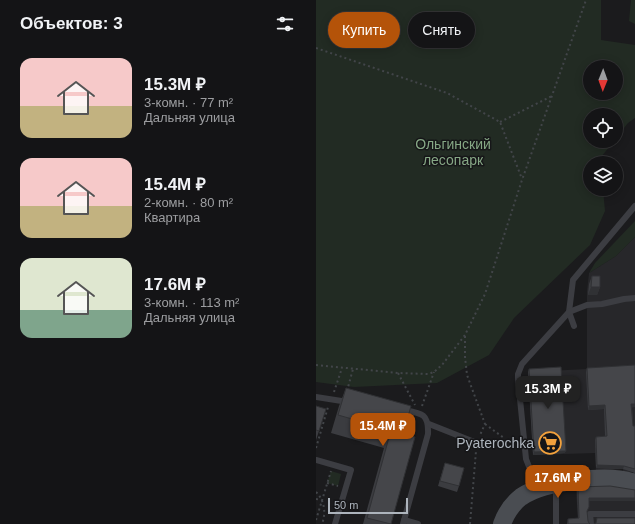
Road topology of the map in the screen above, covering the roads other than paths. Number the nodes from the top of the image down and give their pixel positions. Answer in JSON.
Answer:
{"nodes":[{"id":1,"x":635,"y":206,"type":"edge"},
{"id":2,"x":635,"y":298,"type":"edge"},
{"id":3,"x":569,"y":312,"type":"junction"},
{"id":4,"x":574,"y":326,"type":"dead end"},
{"id":5,"x":316,"y":397,"type":"edge"},
{"id":6,"x":352,"y":403,"type":"edge"},
{"id":7,"x":397,"y":409,"type":"edge"},
{"id":8,"x":429,"y":424,"type":"junction"},
{"id":9,"x":477,"y":443,"type":"road end"},
{"id":10,"x":316,"y":460,"type":"edge"},
{"id":11,"x":635,"y":483,"type":"edge"},
{"id":12,"x":556,"y":484,"type":"junction"},
{"id":13,"x":538,"y":489,"type":"junction"},
{"id":14,"x":635,"y":514,"type":"edge"},
{"id":15,"x":403,"y":522,"type":"edge"},
{"id":16,"x":335,"y":524,"type":"edge"},
{"id":17,"x":418,"y":524,"type":"edge"},
{"id":18,"x":502,"y":524,"type":"edge"},
{"id":19,"x":556,"y":524,"type":"edge"},
{"id":20,"x":591,"y":524,"type":"edge"}],
"edges":[{"from":1,"to":3,"type":"lane"},
{"from":2,"to":3,"type":"lane"},
{"from":3,"to":4,"type":"lane"},
{"from":3,"to":13,"type":"lane"},
{"from":5,"to":6,"type":"lane"},
{"from":7,"to":8,"type":"lane"},
{"from":8,"to":9,"type":"lane"},
{"from":8,"to":15,"type":"lane"},
{"from":10,"to":16,"type":"lane"},
{"from":11,"to":12,"type":"street"},
{"from":12,"to":13,"type":"street"},
{"from":12,"to":19,"type":"lane"},
{"from":13,"to":18,"type":"street"},
{"from":14,"to":20,"type":"lane"},
{"from":15,"to":17,"type":"lane"}]}
